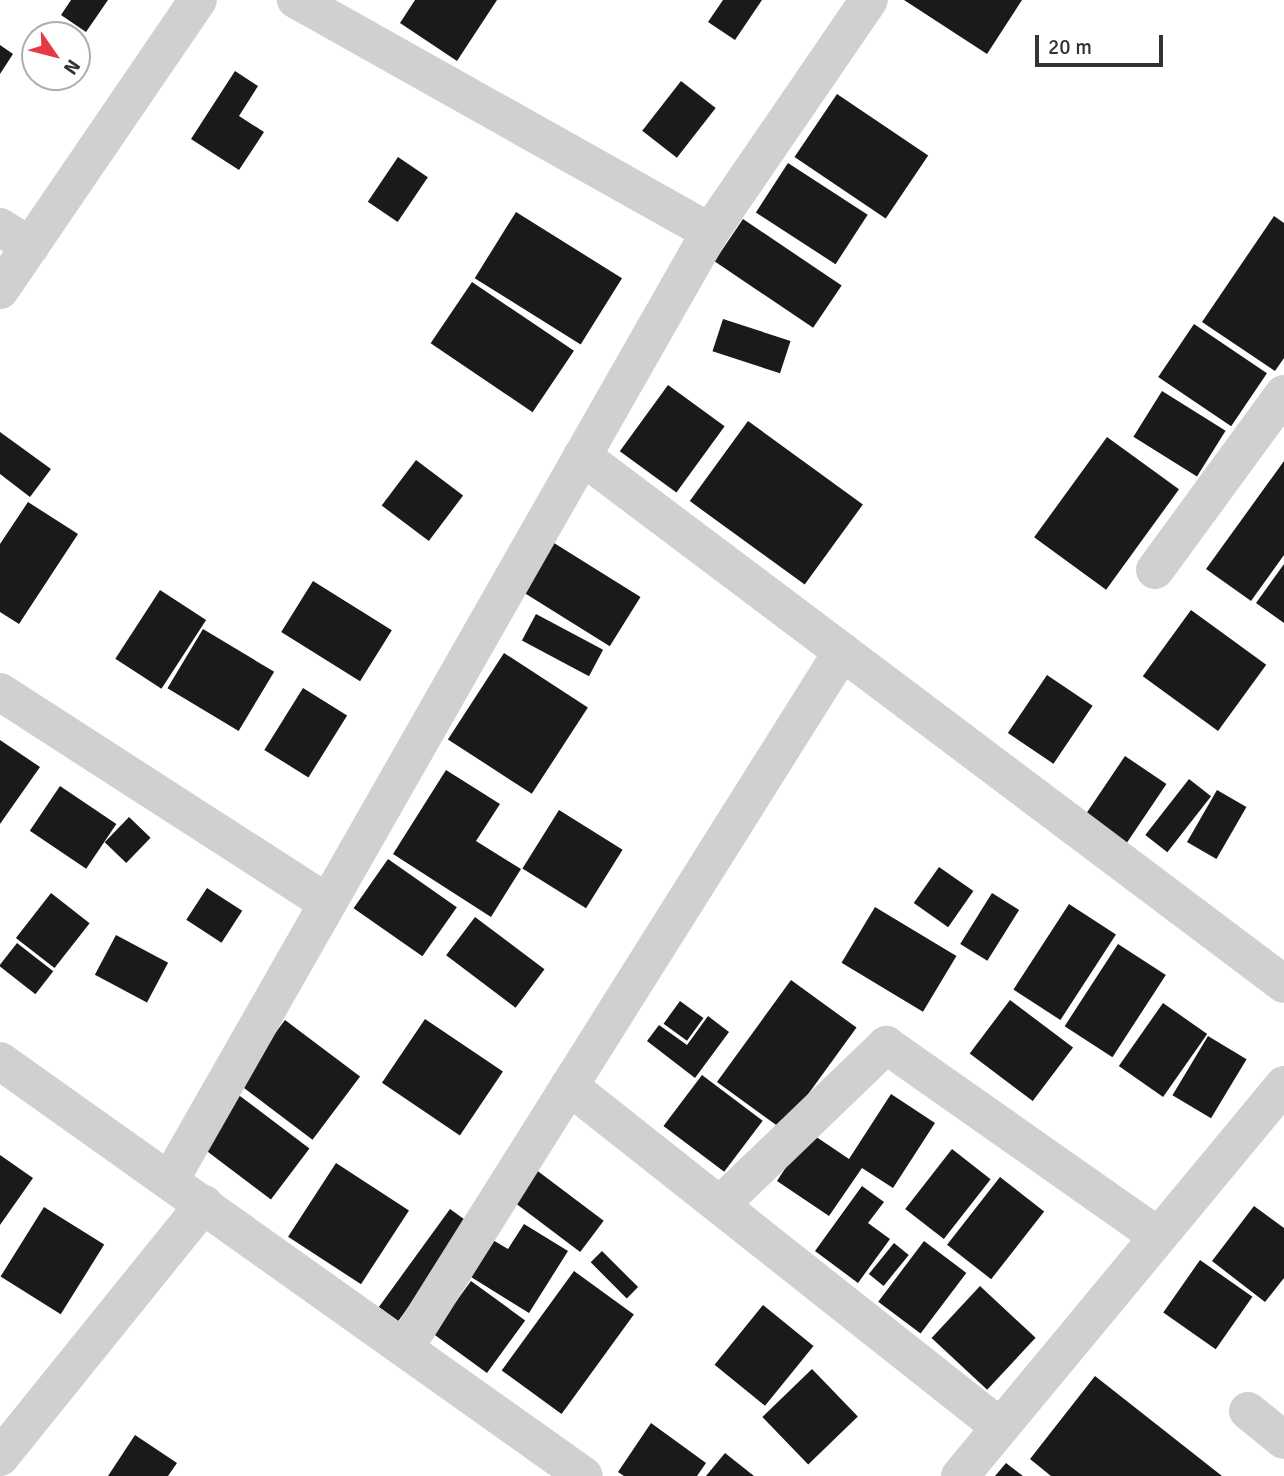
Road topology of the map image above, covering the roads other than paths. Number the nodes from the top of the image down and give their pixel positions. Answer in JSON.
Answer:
{"nodes":[{"id":1,"x":198,"y":0,"type":"edge"},
{"id":2,"x":296,"y":0,"type":"edge"},
{"id":3,"x":869,"y":0,"type":"edge"},
{"id":4,"x":710,"y":232,"type":"junction"},
{"id":5,"x":15,"y":236,"type":"edge"},
{"id":6,"x":0,"y":290,"type":"edge"},
{"id":7,"x":1284,"y":394,"type":"edge"},
{"id":8,"x":582,"y":456,"type":"junction"},
{"id":9,"x":1155,"y":570,"type":"dead end"},
{"id":10,"x":842,"y":652,"type":"junction"},
{"id":11,"x":0,"y":692,"type":"edge"},
{"id":12,"x":327,"y":903,"type":"junction"},
{"id":13,"x":1284,"y":984,"type":"edge"},
{"id":14,"x":0,"y":1061,"type":"edge"},
{"id":15,"x":1284,"y":1085,"type":"edge"},
{"id":16,"x":569,"y":1086,"type":"junction"},
{"id":17,"x":170,"y":1180,"type":"junction"},
{"id":18,"x":204,"y":1204,"type":"junction"},
{"id":19,"x":720,"y":1205,"type":"junction"},
{"id":20,"x":1158,"y":1236,"type":"junction"},
{"id":21,"x":406,"y":1346,"type":"junction"},
{"id":22,"x":1248,"y":1411,"type":"dead end"},
{"id":23,"x":1000,"y":1427,"type":"junction"},
{"id":24,"x":1284,"y":1440,"type":"edge"},
{"id":25,"x":0,"y":1457,"type":"edge"},
{"id":26,"x":584,"y":1476,"type":"edge"},
{"id":27,"x":960,"y":1476,"type":"edge"}],
"edges":[{"from":1,"to":5,"type":"street"},
{"from":2,"to":4,"type":"street"},
{"from":3,"to":4,"type":"street"},
{"from":4,"to":8,"type":"street"},
{"from":5,"to":6,"type":"street"},
{"from":7,"to":9,"type":"street"},
{"from":8,"to":10,"type":"street"},
{"from":8,"to":12,"type":"street"},
{"from":10,"to":13,"type":"street"},
{"from":10,"to":16,"type":"street"},
{"from":11,"to":12,"type":"street"},
{"from":12,"to":17,"type":"street"},
{"from":14,"to":17,"type":"street"},
{"from":15,"to":20,"type":"street"},
{"from":16,"to":19,"type":"street"},
{"from":16,"to":21,"type":"street"},
{"from":17,"to":18,"type":"street"},
{"from":18,"to":21,"type":"street"},
{"from":18,"to":25,"type":"street"},
{"from":19,"to":20,"type":"street"},
{"from":19,"to":23,"type":"street"},
{"from":20,"to":23,"type":"street"},
{"from":21,"to":26,"type":"street"},
{"from":22,"to":24,"type":"street"},
{"from":23,"to":27,"type":"street"}]}
